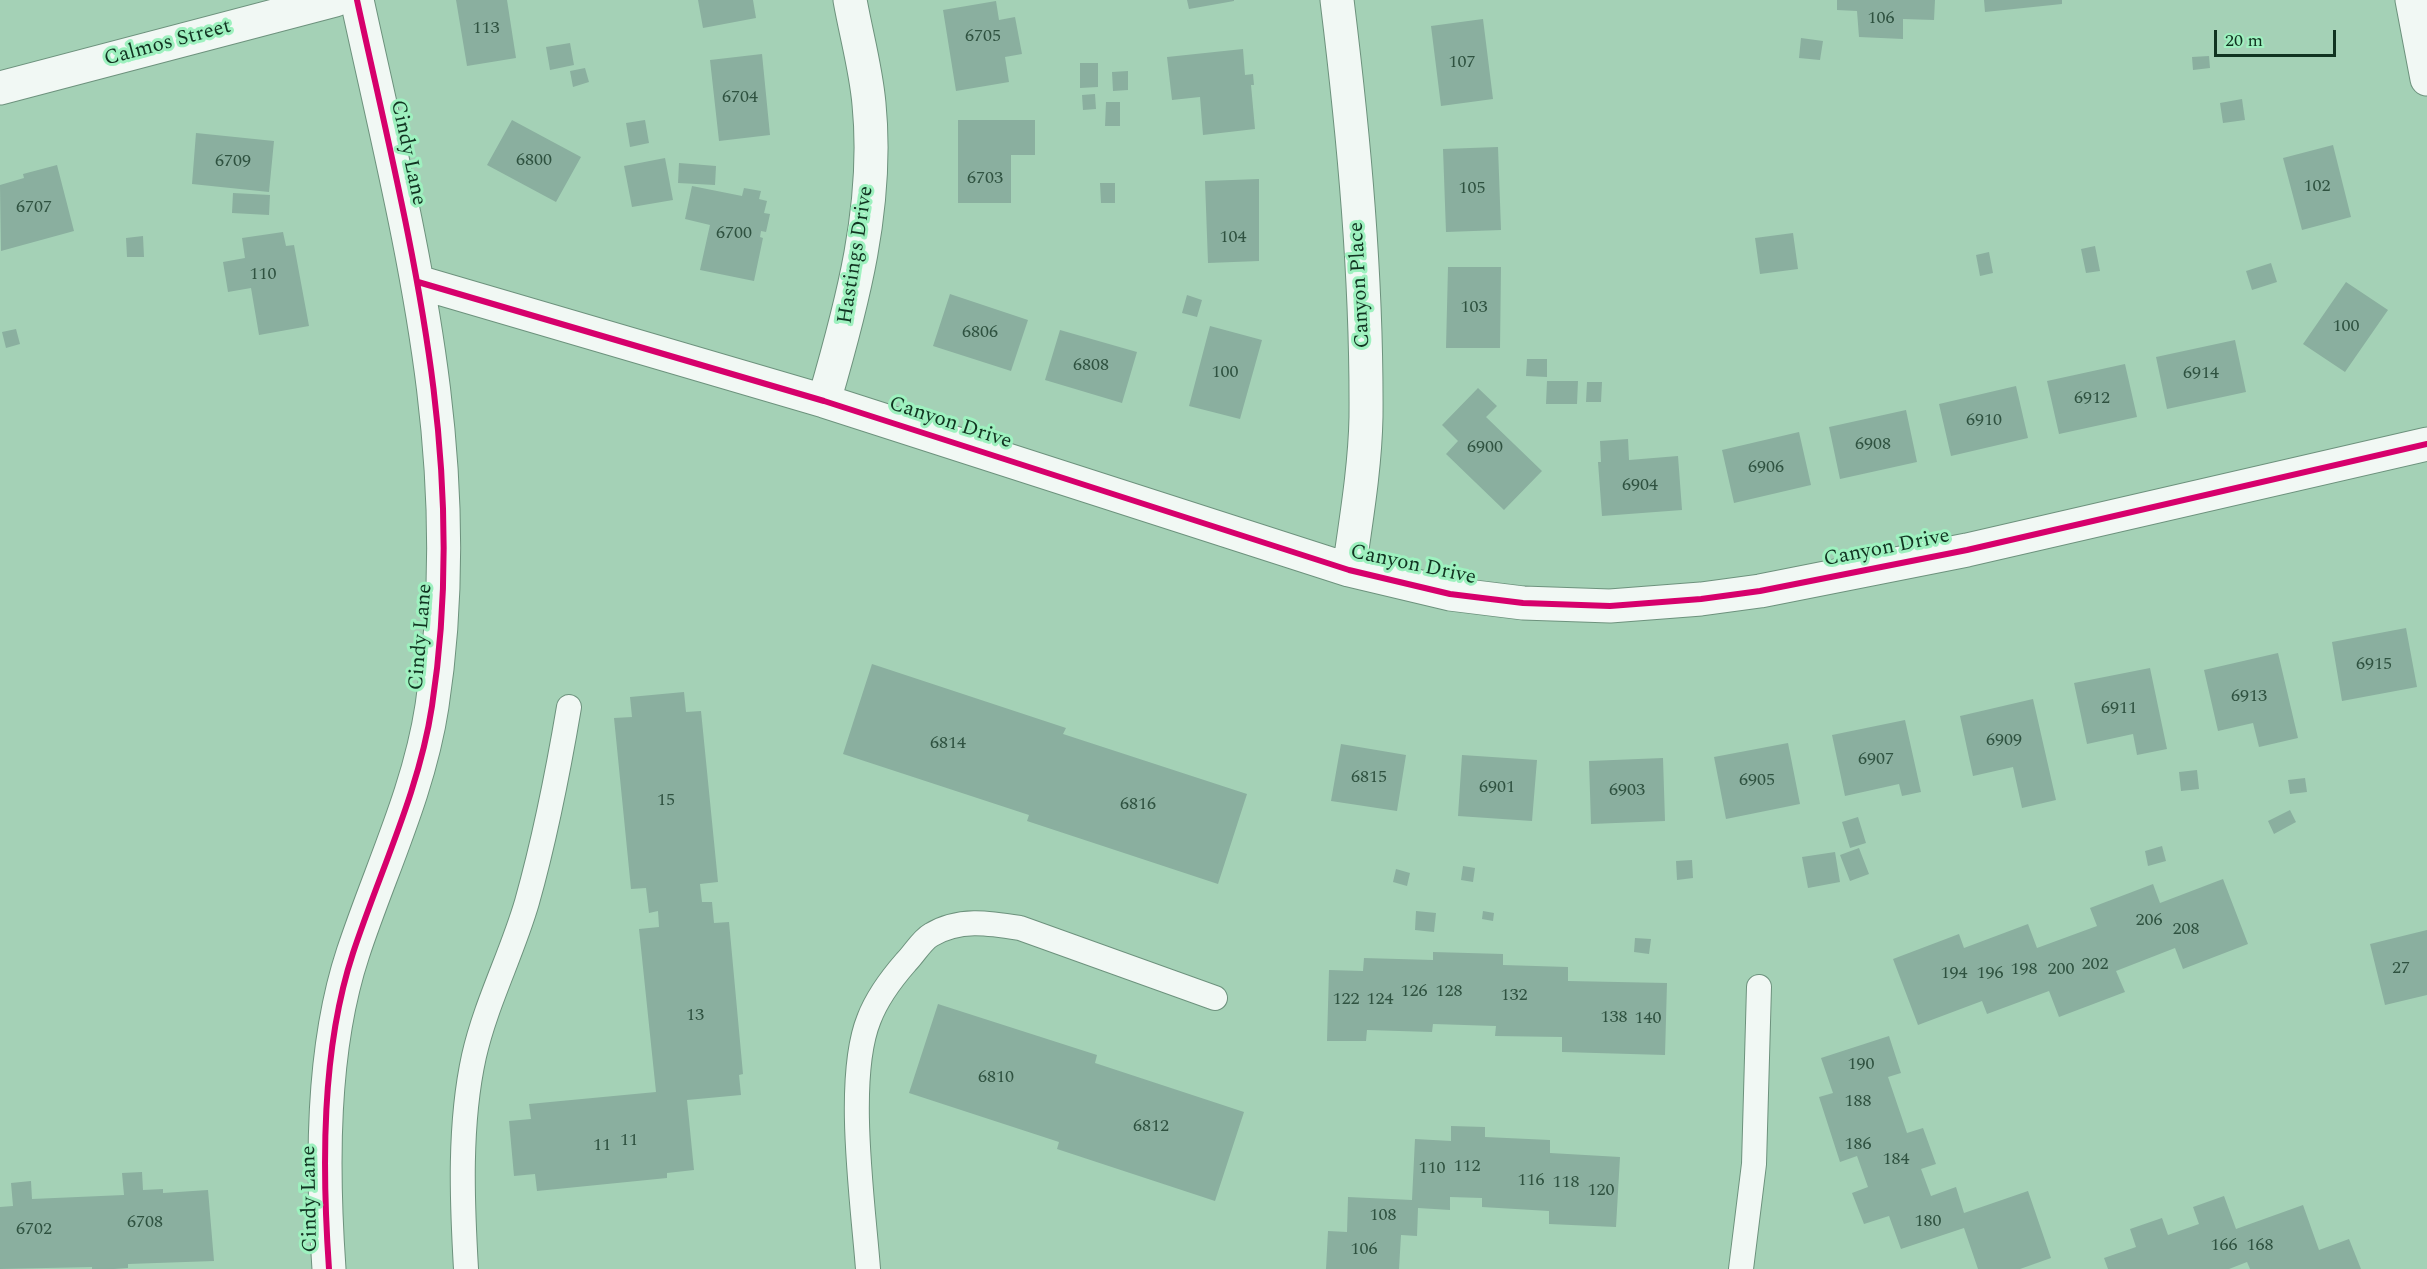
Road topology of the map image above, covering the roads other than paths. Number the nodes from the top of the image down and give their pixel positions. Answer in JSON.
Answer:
{"nodes":[{"id":1,"x":335,"y":0,"type":"edge"},
{"id":2,"x":357,"y":0,"type":"edge"},
{"id":3,"x":850,"y":0,"type":"edge"},
{"id":4,"x":1337,"y":0,"type":"edge"},
{"id":5,"x":2412,"y":0,"type":"edge"},
{"id":6,"x":2427,"y":79,"type":"edge"},
{"id":7,"x":0,"y":88,"type":"edge"},
{"id":8,"x":418,"y":282,"type":"junction"},
{"id":9,"x":824,"y":401,"type":"junction"},
{"id":10,"x":2427,"y":444,"type":"edge"},
{"id":11,"x":1349,"y":570,"type":"junction"},
{"id":12,"x":569,"y":707,"type":"dead end"},
{"id":13,"x":1759,"y":987,"type":"dead end"},
{"id":14,"x":1215,"y":998,"type":"dead end"},
{"id":15,"x":329,"y":1269,"type":"edge"},
{"id":16,"x":466,"y":1269,"type":"edge"},
{"id":17,"x":868,"y":1269,"type":"edge"},
{"id":18,"x":1741,"y":1269,"type":"edge"}],
"edges":[{"from":1,"to":7,"type":"street","name":"Calmos Street"},
{"from":2,"to":8,"type":"street","name":"Cindy Lane"},
{"from":3,"to":9,"type":"street","name":"Hastings Drive"},
{"from":4,"to":11,"type":"street","name":"Canyon Place"},
{"from":5,"to":6,"type":"street"},
{"from":8,"to":9,"type":"street","name":"Canyon Drive"},
{"from":8,"to":15,"type":"street","name":"Cindy Lane"},
{"from":9,"to":11,"type":"street","name":"Canyon Drive"},
{"from":10,"to":11,"type":"street","name":"Canyon Drive"},
{"from":12,"to":16,"type":"lane"},
{"from":13,"to":18,"type":"lane"},
{"from":14,"to":17,"type":"lane"}]}
